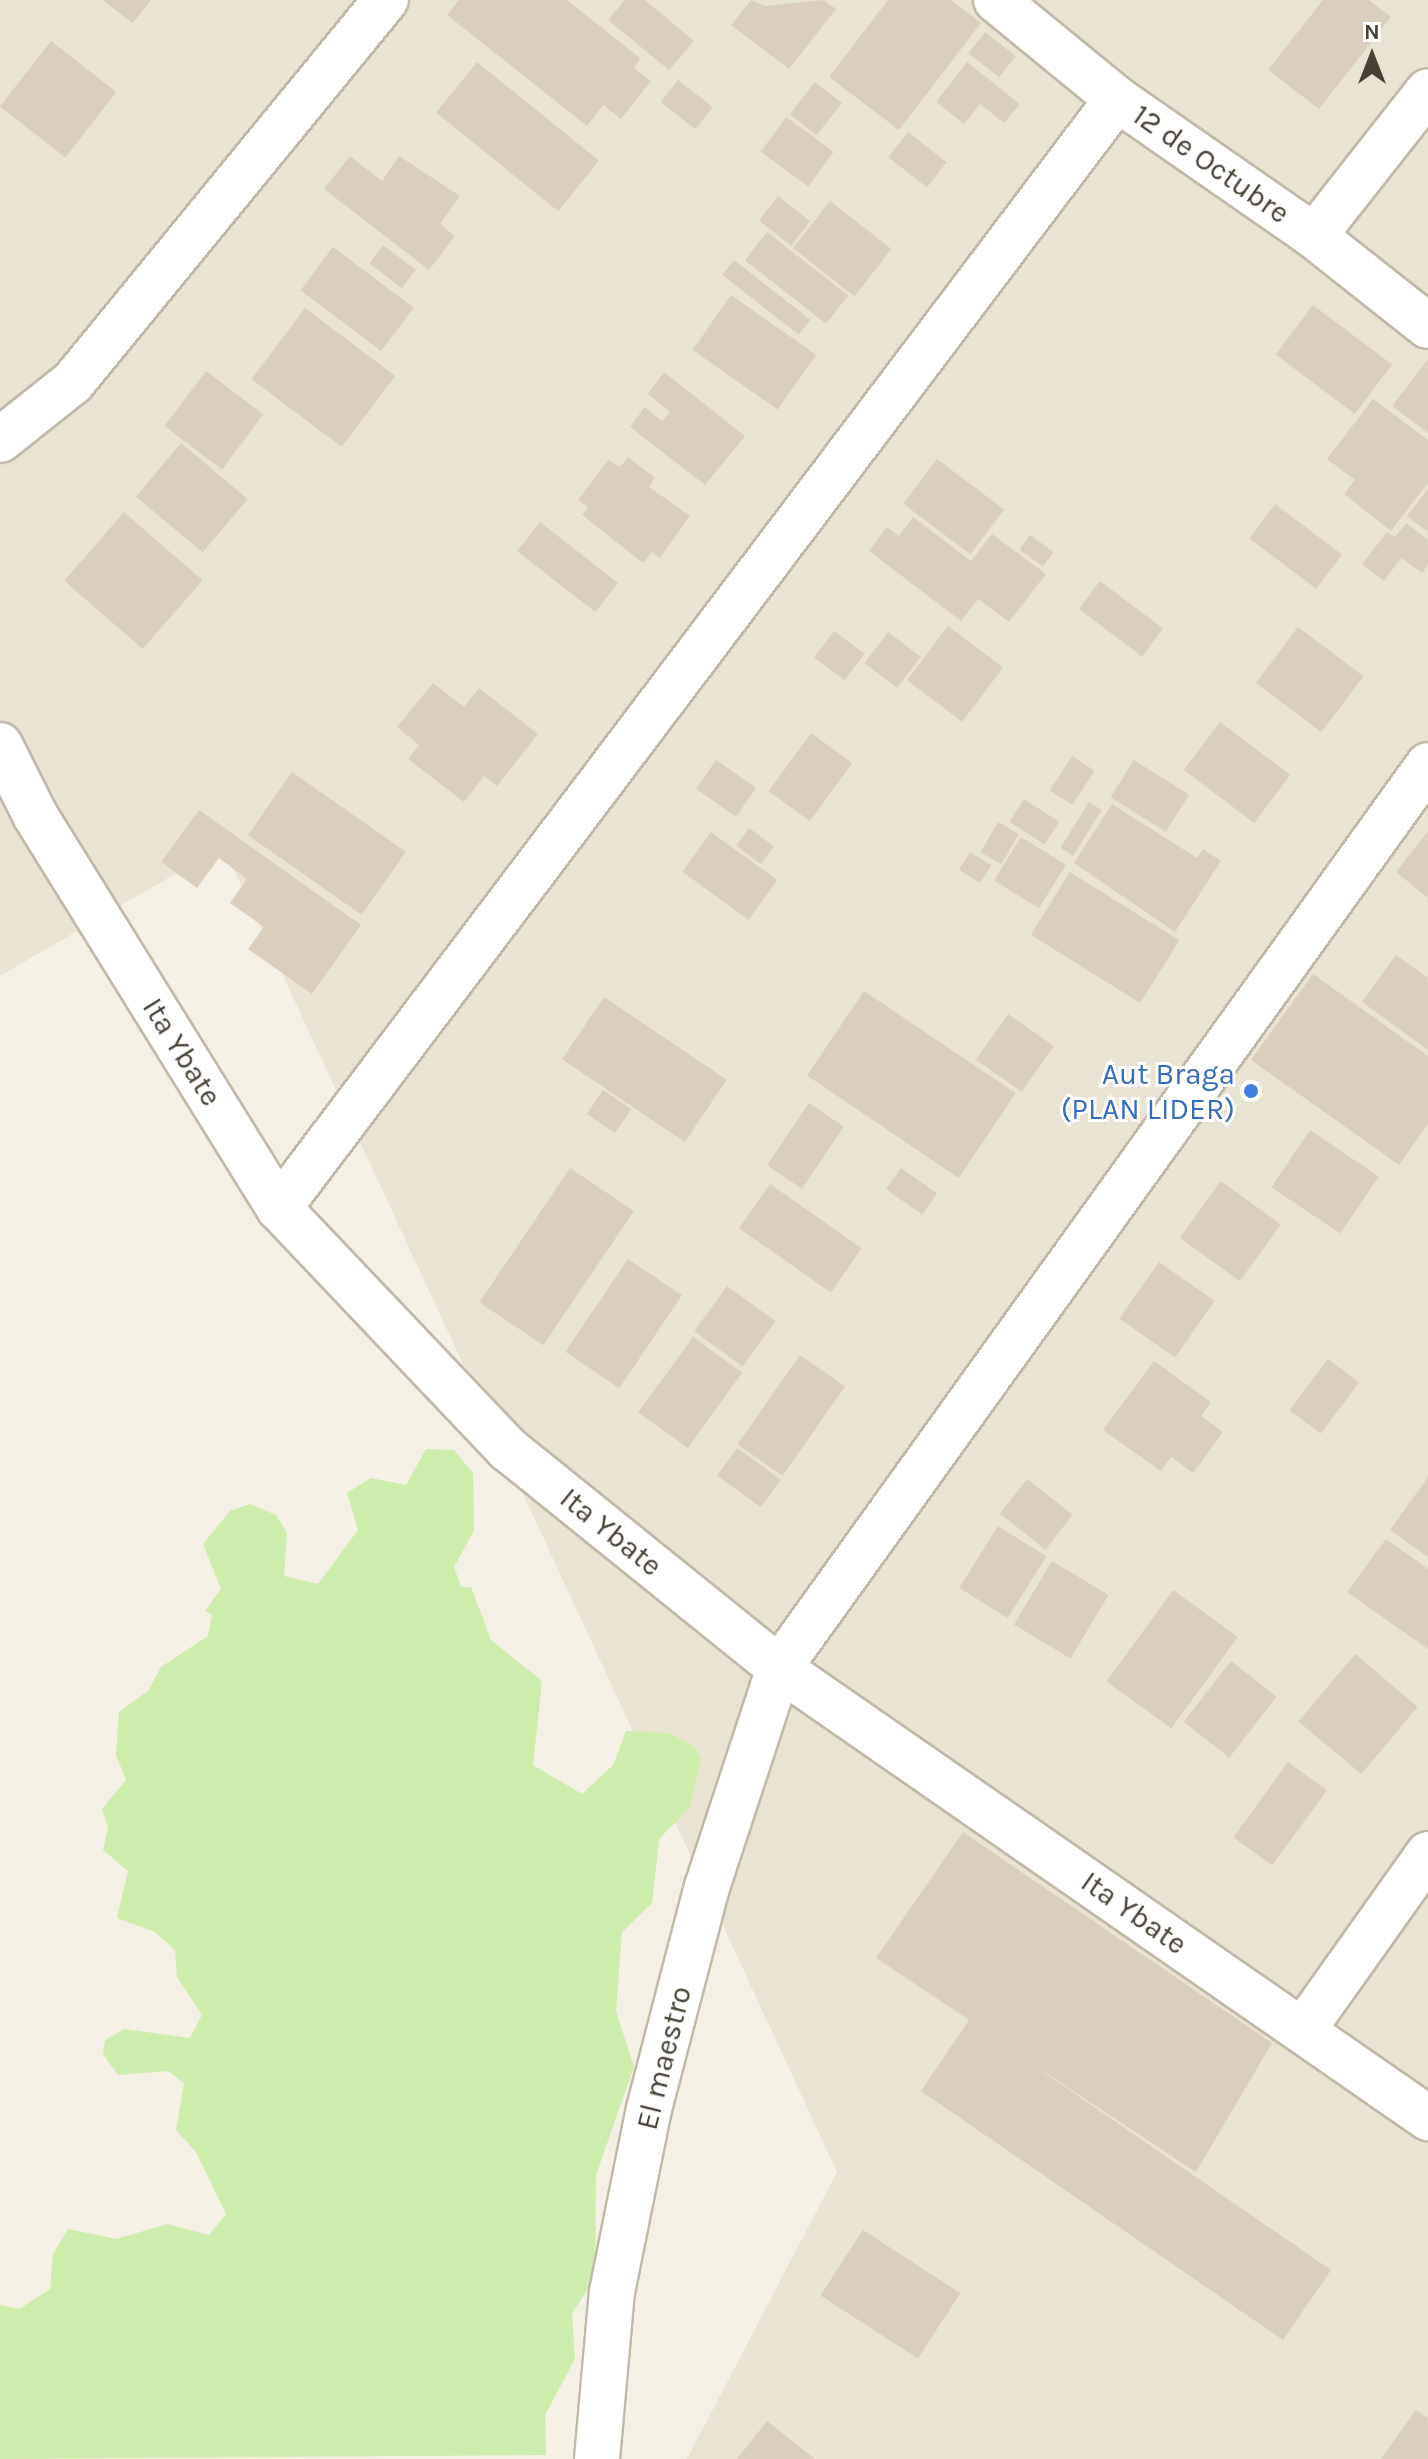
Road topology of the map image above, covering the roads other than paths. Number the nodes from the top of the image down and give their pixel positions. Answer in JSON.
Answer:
{"nodes":[{"id":1,"x":386,"y":0,"type":"edge"},
{"id":2,"x":996,"y":0,"type":"edge"},
{"id":3,"x":1428,"y":91,"type":"edge"},
{"id":4,"x":1117,"y":99,"type":"junction"},
{"id":5,"x":1314,"y":236,"type":"junction"},
{"id":6,"x":1428,"y":326,"type":"edge"},
{"id":7,"x":0,"y":440,"type":"edge"},
{"id":8,"x":0,"y":745,"type":"edge"},
{"id":9,"x":1428,"y":765,"type":"edge"},
{"id":10,"x":279,"y":1208,"type":"junction"},
{"id":11,"x":779,"y":1668,"type":"junction"},
{"id":12,"x":1428,"y":1854,"type":"edge"},
{"id":13,"x":1303,"y":2030,"type":"junction"},
{"id":14,"x":1428,"y":2118,"type":"edge"},
{"id":15,"x":597,"y":2459,"type":"edge"}],
"edges":[{"from":1,"to":7,"type":"street"},
{"from":2,"to":4,"type":"street","name":"12 de Octubre"},
{"from":3,"to":5,"type":"street"},
{"from":4,"to":5,"type":"street","name":"12 de Octubre"},
{"from":4,"to":10,"type":"street"},
{"from":5,"to":6,"type":"street","name":"12 de Octubre"},
{"from":8,"to":10,"type":"street","name":"Ita Ybate"},
{"from":9,"to":11,"type":"street","name":"El maestro"},
{"from":10,"to":11,"type":"street","name":"Ita Ybate"},
{"from":11,"to":13,"type":"street","name":"Ita Ybate"},
{"from":11,"to":15,"type":"street","name":"El maestro"},
{"from":12,"to":13,"type":"street"},
{"from":13,"to":14,"type":"street","name":"Ita Ybate"}]}
